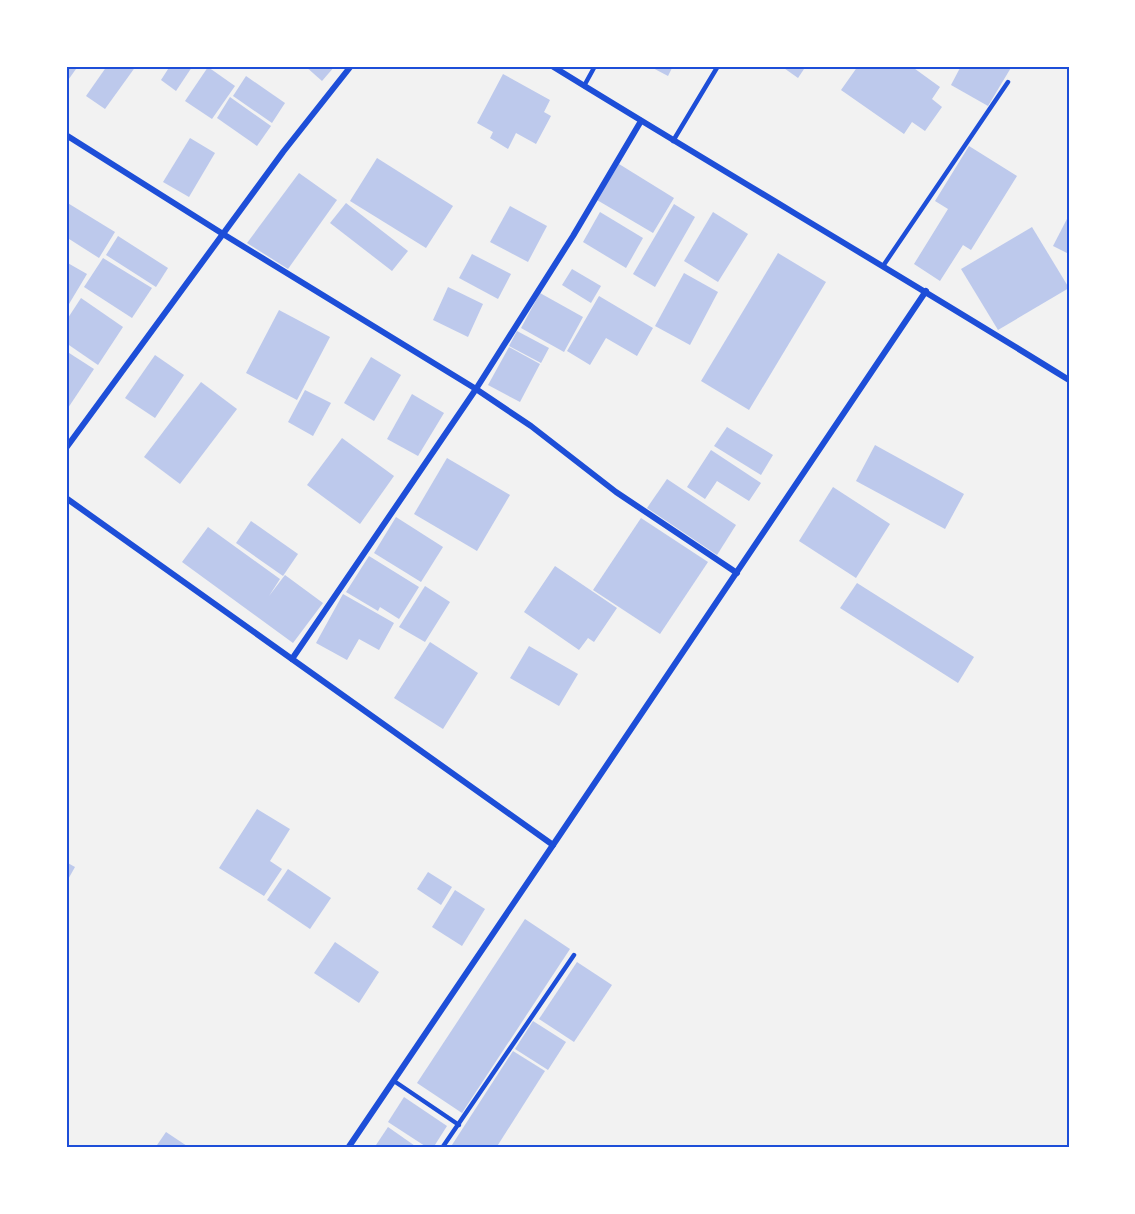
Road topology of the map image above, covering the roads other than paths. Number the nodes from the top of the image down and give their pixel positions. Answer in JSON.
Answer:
{"nodes":[{"id":1,"x":351,"y":66,"type":"edge"},
{"id":2,"x":552,"y":66,"type":"edge"},
{"id":3,"x":595,"y":66,"type":"edge"},
{"id":4,"x":718,"y":66,"type":"edge"},
{"id":5,"x":1008,"y":82,"type":"dead end"},
{"id":6,"x":584,"y":86,"type":"junction"},
{"id":7,"x":641,"y":121,"type":"junction"},
{"id":8,"x":66,"y":135,"type":"edge"},
{"id":9,"x":673,"y":141,"type":"junction"},
{"id":10,"x":223,"y":234,"type":"junction"},
{"id":11,"x":883,"y":266,"type":"junction"},
{"id":12,"x":926,"y":291,"type":"junction"},
{"id":13,"x":1069,"y":380,"type":"edge"},
{"id":14,"x":477,"y":388,"type":"junction"},
{"id":15,"x":66,"y":448,"type":"edge"},
{"id":16,"x":66,"y":498,"type":"edge"},
{"id":17,"x":737,"y":573,"type":"junction"},
{"id":18,"x":292,"y":659,"type":"junction"},
{"id":19,"x":553,"y":845,"type":"junction"},
{"id":20,"x":573,"y":955,"type":"dead end"},
{"id":21,"x":394,"y":1080,"type":"junction"},
{"id":22,"x":459,"y":1125,"type":"junction"},
{"id":23,"x":348,"y":1148,"type":"edge"},
{"id":24,"x":442,"y":1148,"type":"edge"}],
"edges":[{"from":1,"to":10,"type":"street"},
{"from":2,"to":6,"type":"street"},
{"from":3,"to":6,"type":"lane"},
{"from":4,"to":9,"type":"lane"},
{"from":5,"to":11,"type":"lane"},
{"from":6,"to":7,"type":"street"},
{"from":7,"to":9,"type":"street"},
{"from":7,"to":14,"type":"street"},
{"from":8,"to":10,"type":"street"},
{"from":9,"to":11,"type":"street"},
{"from":10,"to":14,"type":"street"},
{"from":10,"to":15,"type":"street"},
{"from":11,"to":12,"type":"street"},
{"from":12,"to":13,"type":"street"},
{"from":12,"to":17,"type":"street"},
{"from":14,"to":17,"type":"street"},
{"from":14,"to":18,"type":"street"},
{"from":16,"to":18,"type":"street"},
{"from":17,"to":19,"type":"street"},
{"from":18,"to":19,"type":"street"},
{"from":19,"to":21,"type":"street"},
{"from":20,"to":22,"type":"lane"},
{"from":21,"to":22,"type":"lane"},
{"from":21,"to":23,"type":"street"},
{"from":22,"to":24,"type":"lane"}]}
